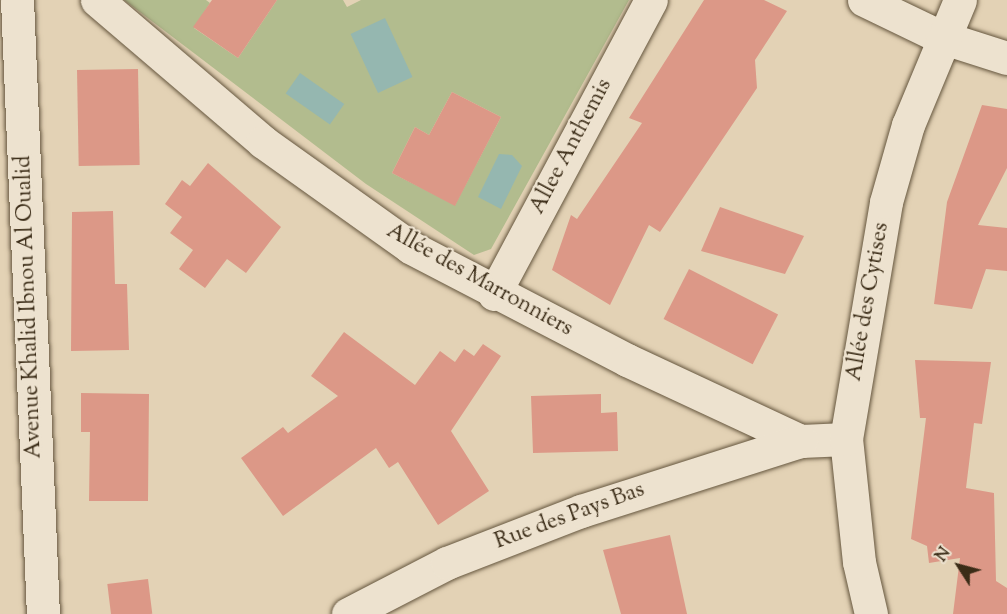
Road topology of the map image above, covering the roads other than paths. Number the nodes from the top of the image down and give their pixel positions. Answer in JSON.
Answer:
{"nodes":[{"id":1,"x":17,"y":0,"type":"edge"},
{"id":2,"x":97,"y":0,"type":"edge"},
{"id":3,"x":651,"y":0,"type":"edge"},
{"id":4,"x":864,"y":0,"type":"edge"},
{"id":5,"x":960,"y":0,"type":"edge"},
{"id":6,"x":941,"y":37,"type":"junction"},
{"id":7,"x":1007,"y":58,"type":"edge"},
{"id":8,"x":494,"y":294,"type":"junction"},
{"id":9,"x":846,"y":439,"type":"junction"},
{"id":10,"x":801,"y":441,"type":"junction"},
{"id":11,"x":352,"y":613,"type":"edge"},
{"id":12,"x":43,"y":614,"type":"edge"},
{"id":13,"x":871,"y":614,"type":"edge"}],
"edges":[{"from":1,"to":12,"type":"street","name":"Avenue Khalid Ibnou Al Oualid"},
{"from":2,"to":8,"type":"street","name":"Allée des Marronniers"},
{"from":3,"to":8,"type":"street","name":"Allee Anthemis"},
{"from":4,"to":6,"type":"street"},
{"from":5,"to":6,"type":"street","name":"Allée des Cytises"},
{"from":6,"to":7,"type":"street"},
{"from":6,"to":9,"type":"street","name":"Allée des Cytises"},
{"from":8,"to":10,"type":"street","name":"Allée des Marronniers"},
{"from":9,"to":10,"type":"street","name":"Allée des Marronniers"},
{"from":9,"to":13,"type":"street","name":"Allée des Cytises"},
{"from":10,"to":11,"type":"street","name":"Rue des Pays Bas"}]}
